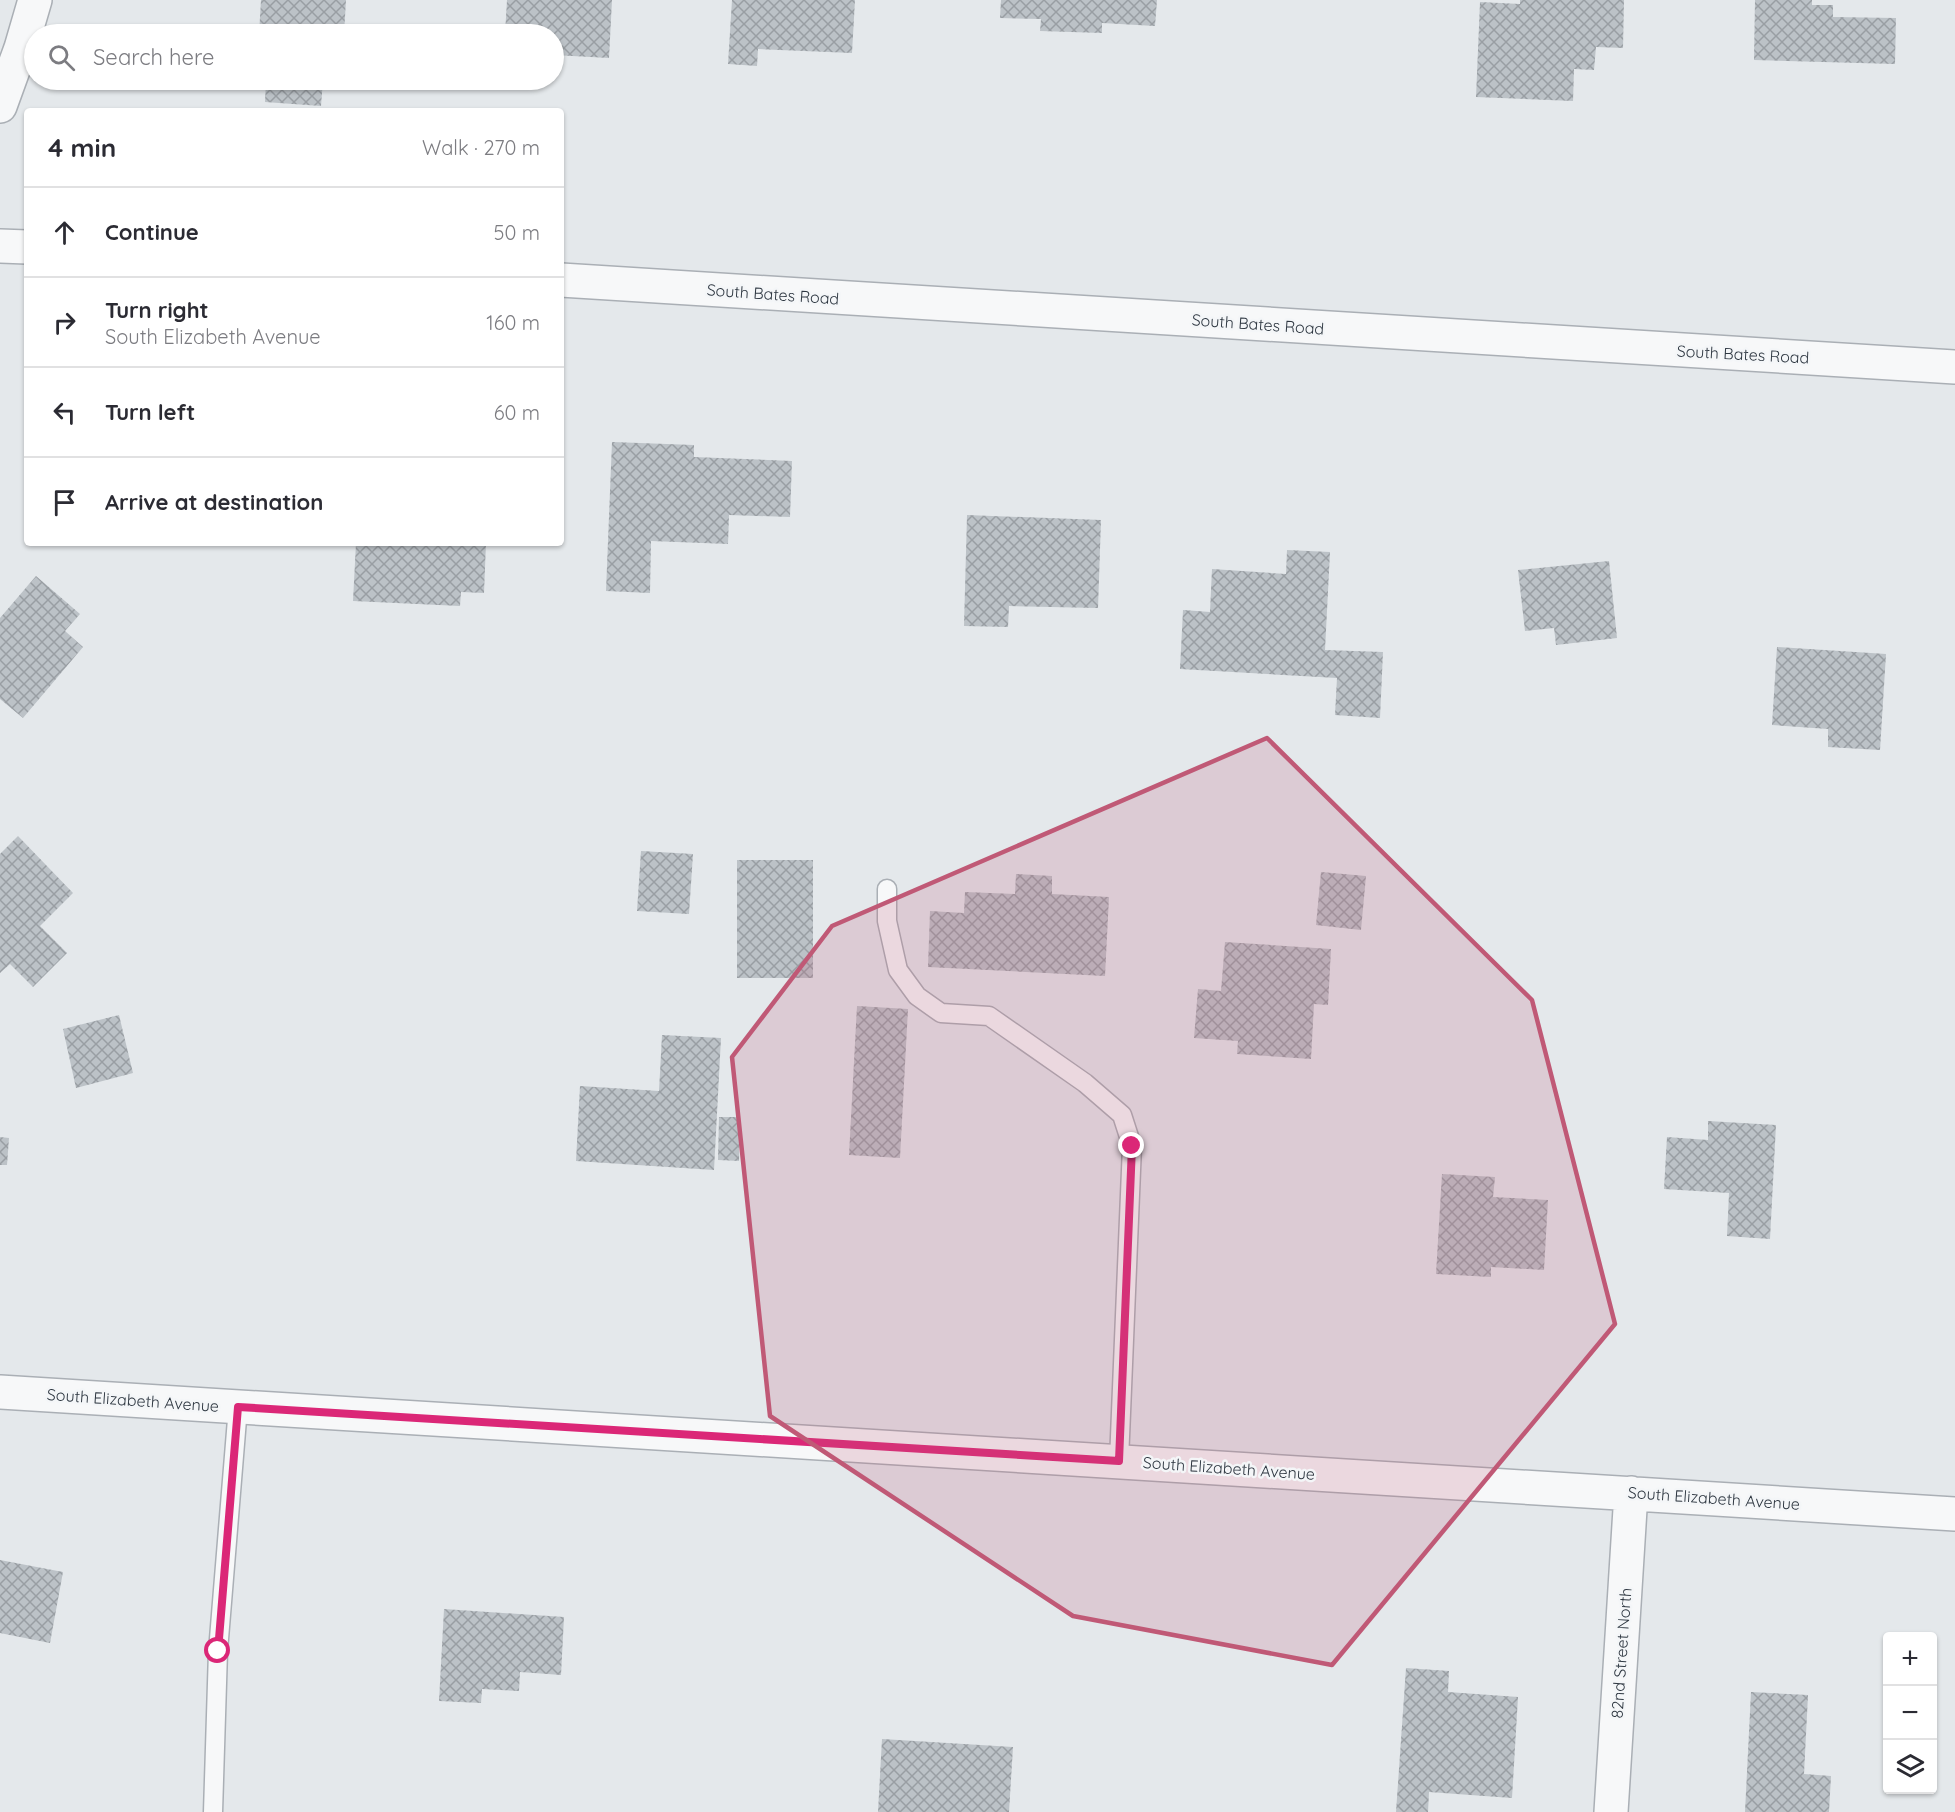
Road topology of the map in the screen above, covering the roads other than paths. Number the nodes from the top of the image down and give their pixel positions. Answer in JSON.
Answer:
{"nodes":[{"id":1,"x":35,"y":0,"type":"edge"},
{"id":2,"x":28,"y":24,"type":"edge"},
{"id":3,"x":24,"y":38,"type":"edge"},
{"id":4,"x":0,"y":106,"type":"edge"},
{"id":5,"x":0,"y":246,"type":"edge"},
{"id":6,"x":24,"y":247,"type":"edge"},
{"id":7,"x":564,"y":280,"type":"edge"},
{"id":8,"x":1955,"y":367,"type":"edge"},
{"id":9,"x":886,"y":889,"type":"dead end"},
{"id":10,"x":0,"y":1392,"type":"edge"},
{"id":11,"x":238,"y":1407,"type":"junction"},
{"id":12,"x":1119,"y":1461,"type":"junction"},
{"id":13,"x":1631,"y":1493,"type":"junction"},
{"id":14,"x":1955,"y":1514,"type":"edge"},
{"id":15,"x":213,"y":1812,"type":"edge"},
{"id":16,"x":1611,"y":1812,"type":"edge"}],
"edges":[{"from":1,"to":2,"type":"street"},
{"from":3,"to":4,"type":"street"},
{"from":5,"to":6,"type":"street"},
{"from":7,"to":8,"type":"street","name":"South Bates Road"},
{"from":9,"to":12,"type":"lane"},
{"from":10,"to":11,"type":"street","name":"South Elizabeth Avenue"},
{"from":11,"to":12,"type":"street","name":"South Elizabeth Avenue"},
{"from":11,"to":15,"type":"lane"},
{"from":12,"to":13,"type":"street","name":"South Elizabeth Avenue"},
{"from":13,"to":14,"type":"street","name":"South Elizabeth Avenue"},
{"from":13,"to":16,"type":"street","name":"82nd Street North"}]}
